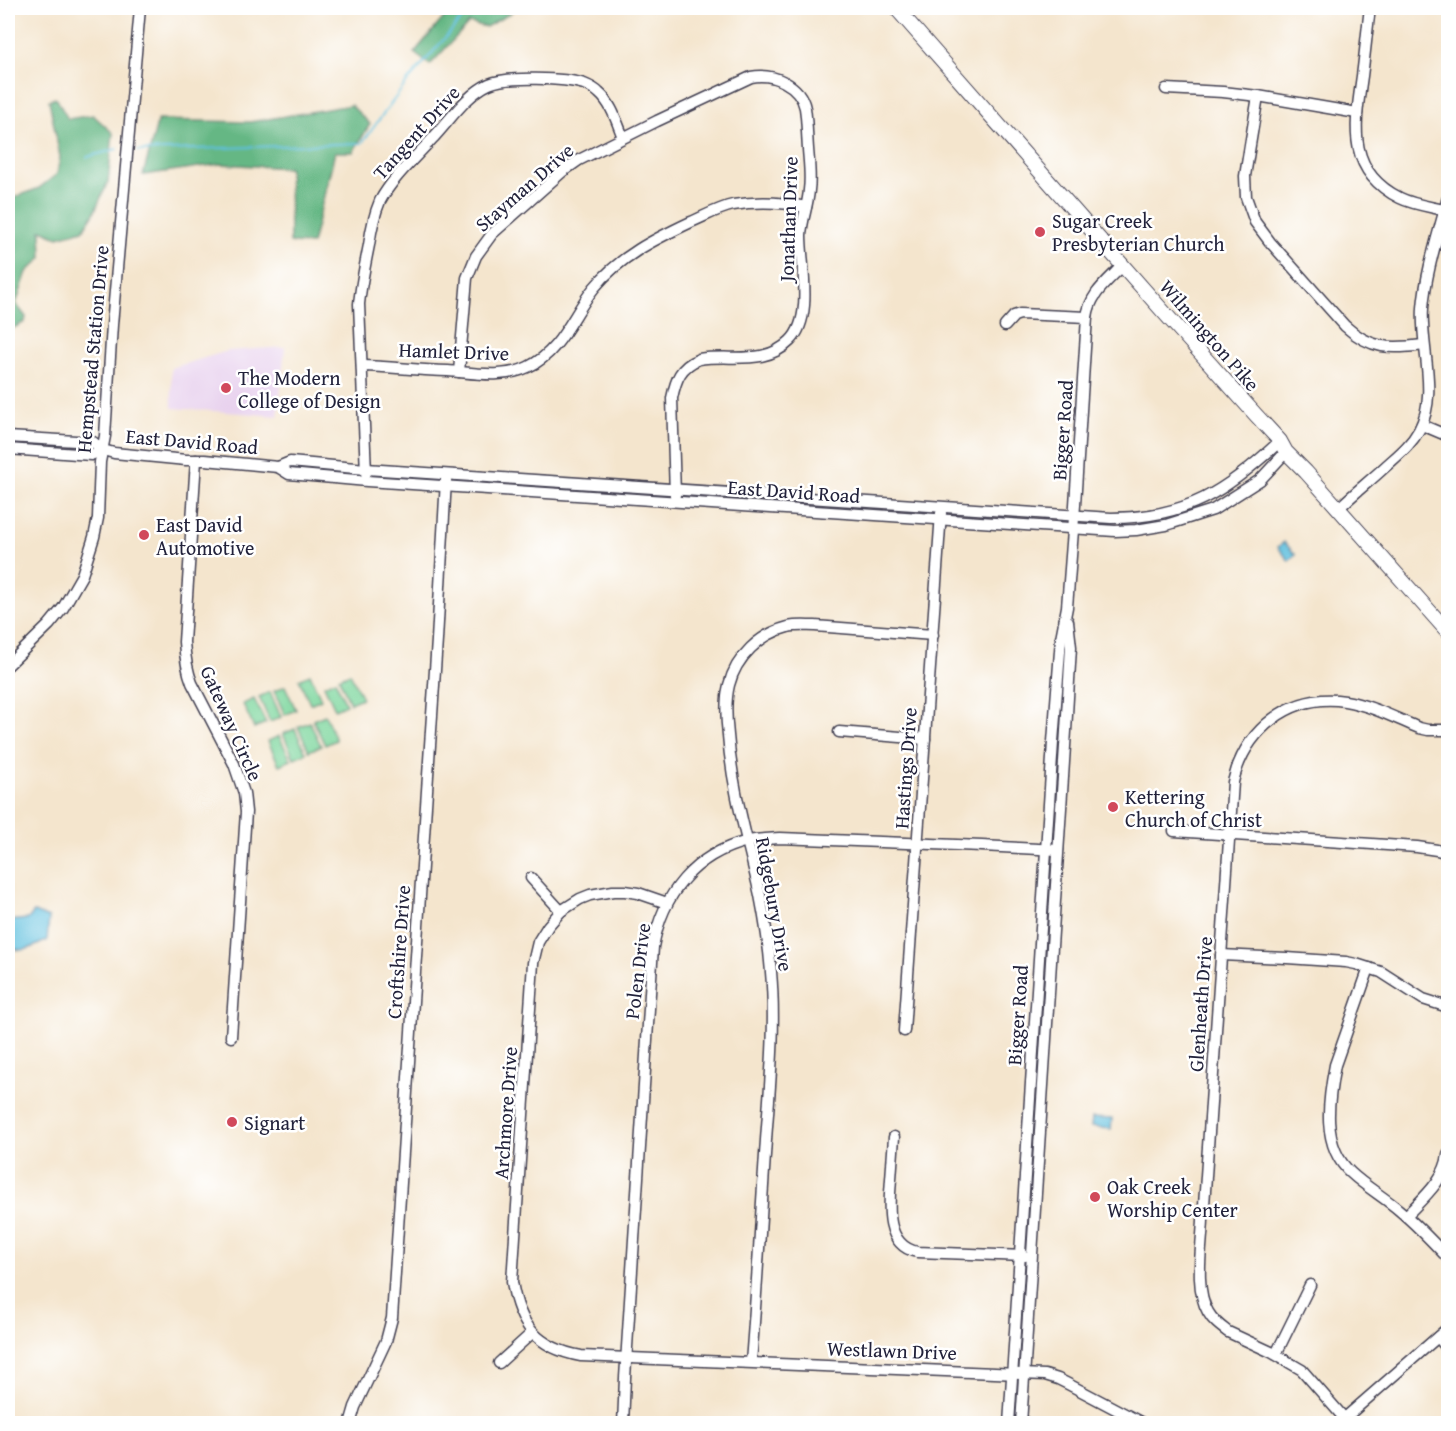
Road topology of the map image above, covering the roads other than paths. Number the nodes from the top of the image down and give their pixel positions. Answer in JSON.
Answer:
{"nodes":[{"id":1,"x":140,"y":8,"type":"edge"},
{"id":2,"x":896,"y":8,"type":"edge"},
{"id":3,"x":903,"y":8,"type":"edge"},
{"id":4,"x":1370,"y":8,"type":"edge"},
{"id":5,"x":910,"y":23,"type":"junction"},
{"id":6,"x":773,"y":77,"type":"joint"},
{"id":7,"x":1166,"y":89,"type":"dead end"},
{"id":8,"x":1258,"y":96,"type":"junction"},
{"id":9,"x":1357,"y":112,"type":"junction"},
{"id":10,"x":623,"y":137,"type":"junction"},
{"id":11,"x":1449,"y":196,"type":"edge"},
{"id":12,"x":806,"y":207,"type":"junction"},
{"id":13,"x":1447,"y":211,"type":"edge"},
{"id":14,"x":1123,"y":265,"type":"junction"},
{"id":15,"x":1087,"y":318,"type":"junction"},
{"id":16,"x":1005,"y":326,"type":"dead end"},
{"id":17,"x":1424,"y":345,"type":"junction"},
{"id":18,"x":362,"y":366,"type":"junction"},
{"id":19,"x":459,"y":372,"type":"junction"},
{"id":20,"x":1422,"y":425,"type":"junction"},
{"id":21,"x":1449,"y":436,"type":"edge"},
{"id":22,"x":8,"y":437,"type":"edge"},
{"id":23,"x":1283,"y":446,"type":"junction"},
{"id":24,"x":8,"y":449,"type":"edge"},
{"id":25,"x":103,"y":450,"type":"junction"},
{"id":26,"x":196,"y":460,"type":"junction"},
{"id":27,"x":278,"y":467,"type":"junction"},
{"id":28,"x":366,"y":469,"type":"junction"},
{"id":29,"x":446,"y":474,"type":"junction"},
{"id":30,"x":367,"y":481,"type":"junction"},
{"id":31,"x":445,"y":486,"type":"junction"},
{"id":32,"x":675,"y":489,"type":"junction"},
{"id":33,"x":675,"y":502,"type":"junction"},
{"id":34,"x":942,"y":507,"type":"junction"},
{"id":35,"x":1338,"y":509,"type":"junction"},
{"id":36,"x":1074,"y":517,"type":"junction"},
{"id":37,"x":941,"y":519,"type":"junction"},
{"id":38,"x":1073,"y":528,"type":"junction"},
{"id":39,"x":1449,"y":632,"type":"edge"},
{"id":40,"x":933,"y":635,"type":"junction"},
{"id":41,"x":8,"y":665,"type":"edge"},
{"id":42,"x":1449,"y":730,"type":"edge"},
{"id":43,"x":839,"y":732,"type":"dead end"},
{"id":44,"x":925,"y":739,"type":"junction"},
{"id":45,"x":1174,"y":831,"type":"dead end"},
{"id":46,"x":1229,"y":835,"type":"junction"},
{"id":47,"x":747,"y":842,"type":"junction"},
{"id":48,"x":917,"y":844,"type":"junction"},
{"id":49,"x":1052,"y":850,"type":"junction"},
{"id":50,"x":1449,"y":853,"type":"edge"},
{"id":51,"x":531,"y":878,"type":"dead end"},
{"id":52,"x":667,"y":903,"type":"junction"},
{"id":53,"x":561,"y":911,"type":"junction"},
{"id":54,"x":1221,"y":955,"type":"junction"},
{"id":55,"x":1369,"y":968,"type":"junction"},
{"id":56,"x":1449,"y":1006,"type":"edge"},
{"id":57,"x":904,"y":1031,"type":"dead end"},
{"id":58,"x":231,"y":1037,"type":"dead end"},
{"id":59,"x":894,"y":1137,"type":"dead end"},
{"id":60,"x":1449,"y":1154,"type":"edge"},
{"id":61,"x":1406,"y":1216,"type":"junction"},
{"id":62,"x":1019,"y":1256,"type":"junction"},
{"id":63,"x":1032,"y":1256,"type":"junction"},
{"id":64,"x":1449,"y":1258,"type":"edge"},
{"id":65,"x":1310,"y":1285,"type":"dead end"},
{"id":66,"x":1449,"y":1328,"type":"edge"},
{"id":67,"x":532,"y":1333,"type":"junction"},
{"id":68,"x":1438,"y":1337,"type":"junction"},
{"id":69,"x":1449,"y":1348,"type":"edge"},
{"id":70,"x":1276,"y":1354,"type":"junction"},
{"id":71,"x":626,"y":1358,"type":"junction"},
{"id":72,"x":751,"y":1362,"type":"junction"},
{"id":73,"x":499,"y":1363,"type":"dead end"},
{"id":74,"x":1012,"y":1373,"type":"junction"},
{"id":75,"x":1024,"y":1374,"type":"junction"},
{"id":76,"x":1341,"y":1421,"type":"edge"},
{"id":77,"x":350,"y":1424,"type":"edge"},
{"id":78,"x":623,"y":1424,"type":"edge"},
{"id":79,"x":1009,"y":1424,"type":"edge"},
{"id":80,"x":1021,"y":1424,"type":"edge"},
{"id":81,"x":1144,"y":1424,"type":"edge"}],
"edges":[{"from":1,"to":25,"type":"street","name":"Hempstead Station Drive"},
{"from":2,"to":5,"type":"main road","name":"Wilmington Pike"},
{"from":3,"to":5,"type":"main road"},
{"from":4,"to":9,"type":"street"},
{"from":5,"to":14,"type":"main road","name":"Wilmington Pike"},
{"from":6,"to":10,"type":"street","name":"Stayman Drive"},
{"from":6,"to":12,"type":"street","name":"Jonathan Drive"},
{"from":7,"to":8,"type":"street"},
{"from":8,"to":9,"type":"street"},
{"from":8,"to":17,"type":"street"},
{"from":9,"to":13,"type":"street"},
{"from":10,"to":18,"type":"street","name":"Tangent Drive"},
{"from":10,"to":19,"type":"street","name":"Stayman Drive"},
{"from":11,"to":13,"type":"street"},
{"from":12,"to":19,"type":"street","name":"Hamlet Drive"},
{"from":12,"to":32,"type":"street","name":"Jonathan Drive"},
{"from":13,"to":17,"type":"street"},
{"from":14,"to":15,"type":"street","name":"Bigger Road"},
{"from":14,"to":23,"type":"main road","name":"Wilmington Pike"},
{"from":15,"to":16,"type":"street"},
{"from":15,"to":36,"type":"street","name":"Bigger Road"},
{"from":17,"to":20,"type":"street"},
{"from":18,"to":19,"type":"street","name":"Hamlet Drive"},
{"from":18,"to":28,"type":"street","name":"Tangent Drive"},
{"from":20,"to":21,"type":"street"},
{"from":20,"to":35,"type":"street"},
{"from":22,"to":25,"type":"street","name":"East David Road"},
{"from":23,"to":35,"type":"main road","name":"Wilmington Pike"},
{"from":23,"to":36,"type":"street","name":"East David Road"},
{"from":23,"to":38,"type":"street","name":"East David Road"},
{"from":24,"to":25,"type":"street","name":"East David Road"},
{"from":25,"to":26,"type":"street","name":"East David Road"},
{"from":25,"to":41,"type":"street","name":"Hempstead Station Drive"},
{"from":26,"to":27,"type":"street","name":"East David Road"},
{"from":26,"to":58,"type":"street","name":"Gateway Circle"},
{"from":27,"to":28,"type":"street","name":"East David Road"},
{"from":27,"to":30,"type":"street","name":"East David Road"},
{"from":28,"to":29,"type":"street","name":"East David Road"},
{"from":28,"to":30,"type":"street","name":"Tangent Drive"},
{"from":29,"to":31,"type":"street","name":"Croftshire Drive"},
{"from":29,"to":32,"type":"street","name":"East David Road"},
{"from":30,"to":31,"type":"street","name":"East David Road"},
{"from":31,"to":33,"type":"street","name":"East David Road"},
{"from":31,"to":77,"type":"street","name":"Croftshire Drive"},
{"from":32,"to":33,"type":"street","name":"Jonathan Drive"},
{"from":32,"to":34,"type":"street","name":"East David Road"},
{"from":33,"to":37,"type":"street","name":"East David Road"},
{"from":34,"to":36,"type":"street","name":"East David Road"},
{"from":34,"to":37,"type":"street","name":"Hastings Drive"},
{"from":35,"to":39,"type":"main road","name":"Wilmington Pike"},
{"from":36,"to":38,"type":"street","name":"Bigger Road"},
{"from":37,"to":38,"type":"street","name":"East David Road"},
{"from":37,"to":40,"type":"street","name":"Hastings Drive"},
{"from":38,"to":49,"type":"street","name":"Bigger Road"},
{"from":40,"to":44,"type":"street","name":"Hastings Drive"},
{"from":40,"to":47,"type":"street","name":"Ridgebury Drive"},
{"from":42,"to":46,"type":"street","name":"Glenheath Drive"},
{"from":43,"to":44,"type":"street"},
{"from":44,"to":48,"type":"street","name":"Hastings Drive"},
{"from":45,"to":46,"type":"street"},
{"from":46,"to":50,"type":"street"},
{"from":46,"to":54,"type":"street","name":"Glenheath Drive"},
{"from":47,"to":48,"type":"street","name":"Polen Drive"},
{"from":47,"to":52,"type":"street","name":"Polen Drive"},
{"from":47,"to":72,"type":"street","name":"Ridgebury Drive"},
{"from":48,"to":49,"type":"street","name":"Polen Drive"},
{"from":48,"to":57,"type":"street","name":"Hastings Drive"},
{"from":49,"to":62,"type":"street","name":"Bigger Road"},
{"from":49,"to":63,"type":"street","name":"Bigger Road"},
{"from":51,"to":53,"type":"street"},
{"from":52,"to":53,"type":"street","name":"Archmore Drive"},
{"from":52,"to":71,"type":"street","name":"Polen Drive"},
{"from":53,"to":67,"type":"street","name":"Archmore Drive"},
{"from":54,"to":55,"type":"street"},
{"from":54,"to":70,"type":"street","name":"Glenheath Drive"},
{"from":55,"to":56,"type":"street"},
{"from":55,"to":61,"type":"street"},
{"from":59,"to":62,"type":"street"},
{"from":60,"to":61,"type":"street"},
{"from":61,"to":64,"type":"street"},
{"from":62,"to":63,"type":"street"},
{"from":62,"to":74,"type":"street","name":"Bigger Road"},
{"from":63,"to":75,"type":"street","name":"Bigger Road"},
{"from":65,"to":70,"type":"street"},
{"from":66,"to":68,"type":"street"},
{"from":67,"to":71,"type":"street"},
{"from":67,"to":73,"type":"street"},
{"from":68,"to":69,"type":"street"},
{"from":68,"to":76,"type":"street"},
{"from":70,"to":76,"type":"street","name":"Glenheath Drive"},
{"from":71,"to":72,"type":"street","name":"Westlawn Drive"},
{"from":71,"to":78,"type":"street","name":"Polen Drive"},
{"from":72,"to":74,"type":"street","name":"Westlawn Drive"},
{"from":74,"to":75,"type":"street","name":"Westlawn Drive"},
{"from":74,"to":79,"type":"street","name":"Bigger Road"},
{"from":75,"to":80,"type":"street","name":"Bigger Road"},
{"from":75,"to":81,"type":"street","name":"Westlawn Drive"}]}
